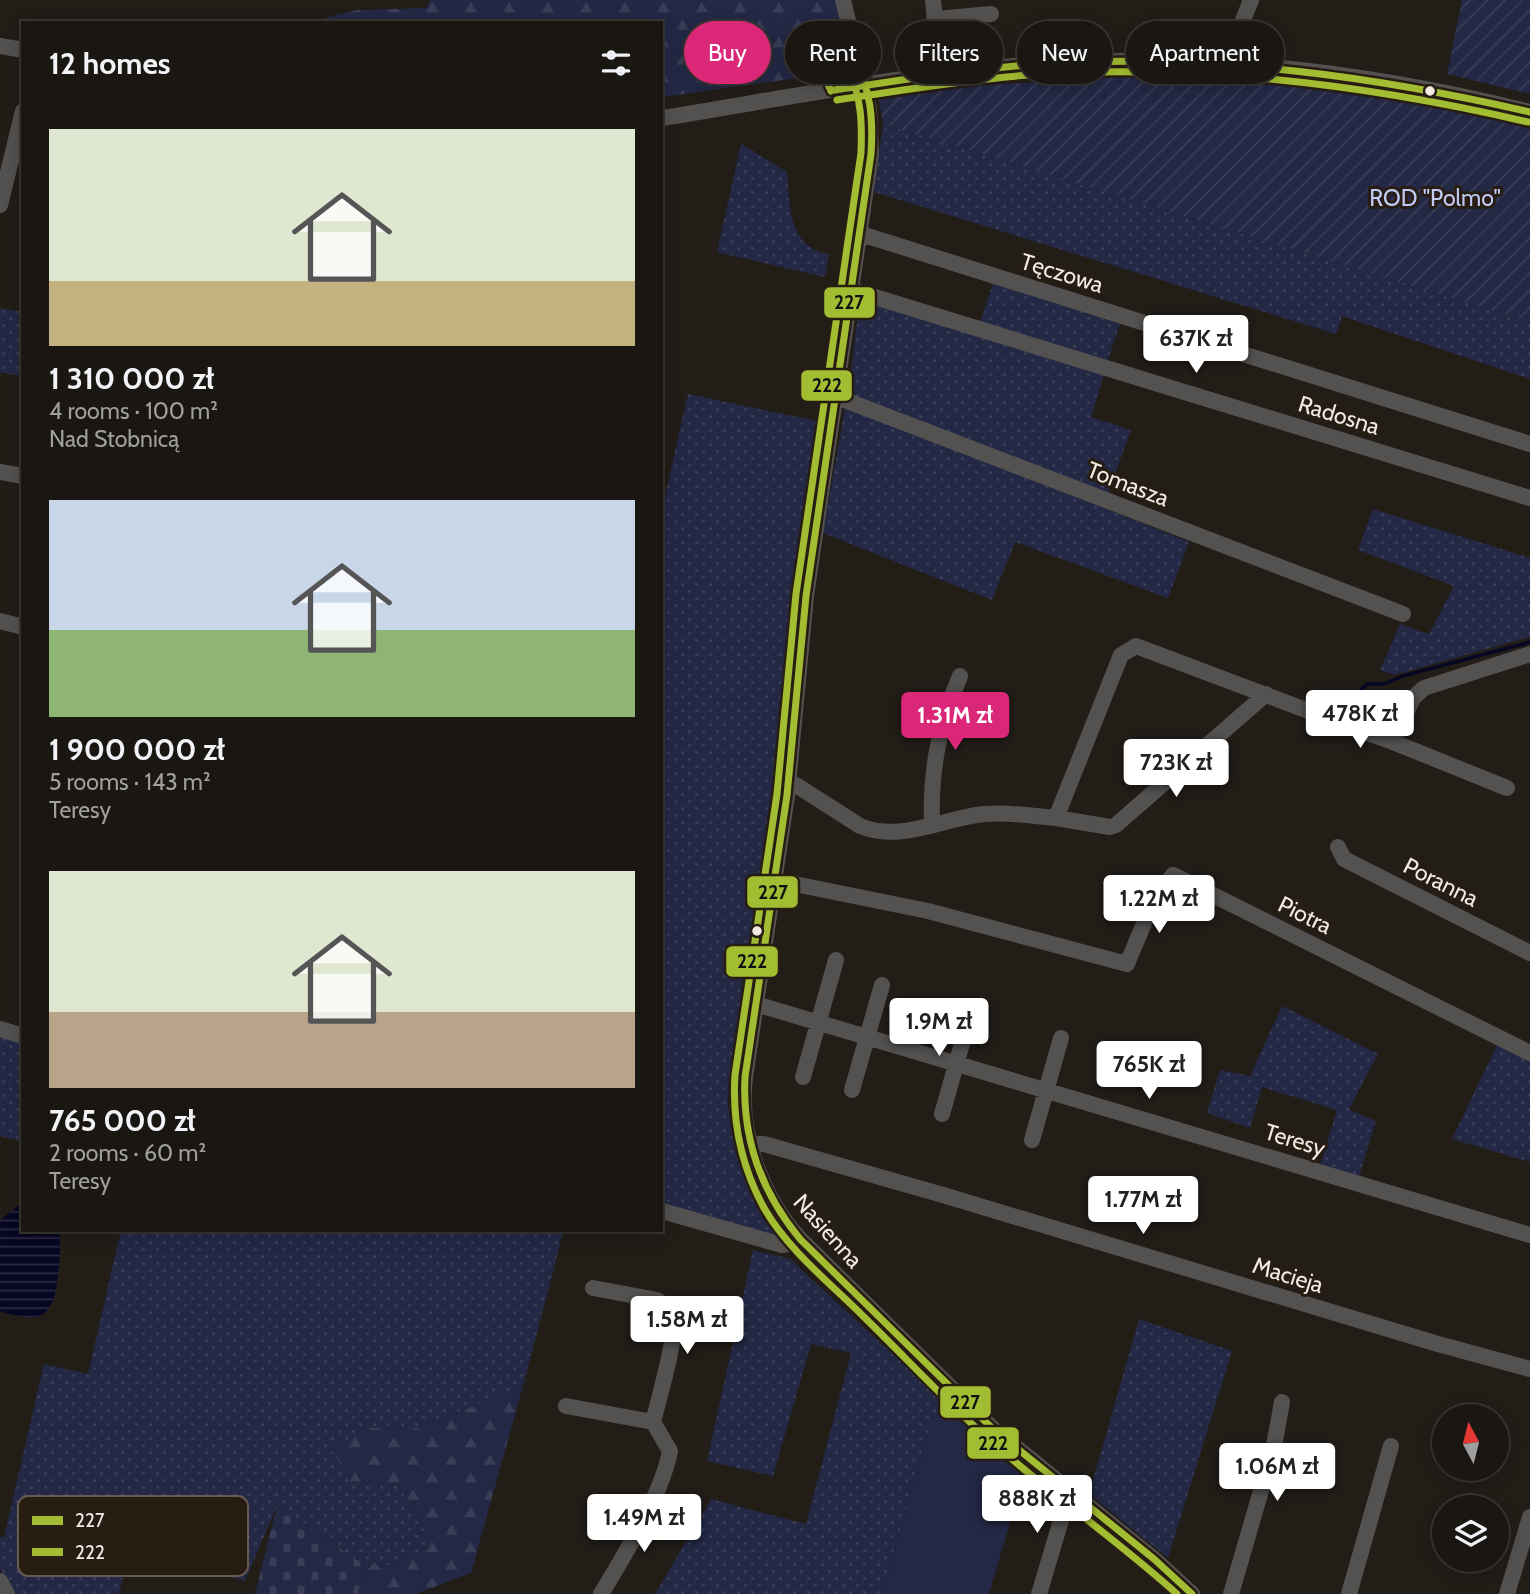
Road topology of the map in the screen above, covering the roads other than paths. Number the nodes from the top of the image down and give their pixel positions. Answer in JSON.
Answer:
{"nodes":[{"id":1,"x":843,"y":0,"type":"edge"},
{"id":2,"x":933,"y":0,"type":"edge"},
{"id":3,"x":1251,"y":0,"type":"edge"},
{"id":4,"x":991,"y":15,"type":"dead end"},
{"id":5,"x":936,"y":19,"type":"joint"},
{"id":6,"x":848,"y":21,"type":"edge"},
{"id":7,"x":1243,"y":21,"type":"edge"},
{"id":8,"x":0,"y":47,"type":"edge"},
{"id":9,"x":21,"y":50,"type":"edge"},
{"id":10,"x":1126,"y":62,"type":"edge"},
{"id":11,"x":1284,"y":67,"type":"edge"},
{"id":12,"x":1003,"y":68,"type":"edge"},
{"id":13,"x":832,"y":84,"type":"edge"},
{"id":14,"x":863,"y":84,"type":"edge"},
{"id":15,"x":1530,"y":111,"type":"edge"},
{"id":16,"x":663,"y":118,"type":"edge"},
{"id":17,"x":21,"y":119,"type":"edge"},
{"id":18,"x":0,"y":205,"type":"edge"},
{"id":19,"x":861,"y":234,"type":"junction"},
{"id":20,"x":852,"y":290,"type":"junction"},
{"id":21,"x":837,"y":397,"type":"junction"},
{"id":22,"x":1530,"y":444,"type":"edge"},
{"id":23,"x":0,"y":472,"type":"edge"},
{"id":24,"x":21,"y":476,"type":"edge"},
{"id":25,"x":1530,"y":498,"type":"edge"},
{"id":26,"x":1403,"y":614,"type":"dead end"},
{"id":27,"x":0,"y":621,"type":"edge"},
{"id":28,"x":21,"y":626,"type":"edge"},
{"id":29,"x":1530,"y":654,"type":"edge"},
{"id":30,"x":960,"y":676,"type":"dead end"},
{"id":31,"x":1266,"y":694,"type":"junction"},
{"id":32,"x":1393,"y":742,"type":"junction"},
{"id":33,"x":788,"y":783,"type":"junction"},
{"id":34,"x":1507,"y":788,"type":"dead end"},
{"id":35,"x":1056,"y":818,"type":"junction"},
{"id":36,"x":932,"y":825,"type":"junction"},
{"id":37,"x":1338,"y":847,"type":"dead end"},
{"id":38,"x":775,"y":880,"type":"junction"},
{"id":39,"x":1530,"y":953,"type":"edge"},
{"id":40,"x":836,"y":960,"type":"dead end"},
{"id":41,"x":881,"y":985,"type":"dead end"},
{"id":42,"x":756,"y":1004,"type":"junction"},
{"id":43,"x":971,"y":1012,"type":"dead end"},
{"id":44,"x":818,"y":1023,"type":"junction"},
{"id":45,"x":0,"y":1029,"type":"edge"},
{"id":46,"x":21,"y":1035,"type":"edge"},
{"id":47,"x":867,"y":1037,"type":"junction"},
{"id":48,"x":1061,"y":1038,"type":"dead end"},
{"id":49,"x":1530,"y":1053,"type":"edge"},
{"id":50,"x":957,"y":1063,"type":"junction"},
{"id":51,"x":803,"y":1077,"type":"dead end"},
{"id":52,"x":852,"y":1090,"type":"dead end"},
{"id":53,"x":1046,"y":1090,"type":"junction"},
{"id":54,"x":942,"y":1114,"type":"dead end"},
{"id":55,"x":1032,"y":1140,"type":"dead end"},
{"id":56,"x":751,"y":1144,"type":"junction"},
{"id":57,"x":663,"y":1211,"type":"edge"},
{"id":58,"x":1530,"y":1235,"type":"edge"},
{"id":59,"x":800,"y":1239,"type":"junction"},
{"id":60,"x":593,"y":1288,"type":"dead end"},
{"id":61,"x":1530,"y":1369,"type":"edge"},
{"id":62,"x":1282,"y":1402,"type":"dead end"},
{"id":63,"x":566,"y":1406,"type":"dead end"},
{"id":64,"x":653,"y":1422,"type":"junction"},
{"id":65,"x":1391,"y":1446,"type":"dead end"},
{"id":66,"x":1074,"y":1494,"type":"junction"},
{"id":67,"x":1530,"y":1517,"type":"edge"},
{"id":68,"x":1526,"y":1547,"type":"edge"},
{"id":69,"x":0,"y":1581,"type":"edge"},
{"id":70,"x":8,"y":1594,"type":"edge"},
{"id":71,"x":601,"y":1594,"type":"edge"},
{"id":72,"x":1039,"y":1594,"type":"edge"},
{"id":73,"x":1192,"y":1594,"type":"edge"},
{"id":74,"x":1231,"y":1594,"type":"edge"},
{"id":75,"x":1349,"y":1594,"type":"edge"},
{"id":76,"x":1507,"y":1594,"type":"edge"}],
"edges":[{"from":1,"to":6,"type":"street","name":"Nasienna"},
{"from":2,"to":5,"type":"street"},
{"from":3,"to":7,"type":"street"},
{"from":4,"to":5,"type":"street"},
{"from":8,"to":9,"type":"street"},
{"from":10,"to":12,"type":"street"},
{"from":11,"to":15,"type":"street"},
{"from":13,"to":16,"type":"street"},
{"from":14,"to":19,"type":"street","name":"Nasienna"},
{"from":17,"to":18,"type":"street"},
{"from":19,"to":20,"type":"street","name":"Nasienna"},
{"from":19,"to":22,"type":"street","name":"Tęczowa"},
{"from":20,"to":21,"type":"street","name":"Nasienna"},
{"from":20,"to":25,"type":"street","name":"Radosna"},
{"from":21,"to":26,"type":"street","name":"Tomasza"},
{"from":21,"to":33,"type":"street","name":"Nasienna"},
{"from":23,"to":24,"type":"street"},
{"from":27,"to":28,"type":"street"},
{"from":29,"to":32,"type":"street"},
{"from":30,"to":36,"type":"street"},
{"from":31,"to":32,"type":"street"},
{"from":31,"to":35,"type":"street"},
{"from":31,"to":35,"type":"street"},
{"from":32,"to":34,"type":"street"},
{"from":33,"to":36,"type":"street"},
{"from":33,"to":38,"type":"street","name":"Nasienna"},
{"from":35,"to":36,"type":"street"},
{"from":37,"to":39,"type":"street","name":"Poranna"},
{"from":38,"to":42,"type":"street","name":"Nasienna"},
{"from":38,"to":49,"type":"street","name":"Piotra"},
{"from":40,"to":44,"type":"street"},
{"from":41,"to":47,"type":"street"},
{"from":42,"to":44,"type":"street","name":"Teresy"},
{"from":42,"to":56,"type":"street","name":"Nasienna"},
{"from":43,"to":50,"type":"street"},
{"from":44,"to":47,"type":"street","name":"Teresy"},
{"from":44,"to":51,"type":"street"},
{"from":45,"to":46,"type":"street"},
{"from":47,"to":50,"type":"street","name":"Teresy"},
{"from":47,"to":52,"type":"street"},
{"from":48,"to":53,"type":"street"},
{"from":50,"to":53,"type":"street","name":"Teresy"},
{"from":50,"to":54,"type":"street"},
{"from":53,"to":55,"type":"street"},
{"from":53,"to":58,"type":"street","name":"Teresy"},
{"from":56,"to":59,"type":"street","name":"Nasienna"},
{"from":56,"to":61,"type":"street","name":"Macieja"},
{"from":57,"to":59,"type":"street"},
{"from":59,"to":66,"type":"street","name":"Nasienna"},
{"from":60,"to":64,"type":"street"},
{"from":62,"to":74,"type":"street"},
{"from":63,"to":64,"type":"street"},
{"from":64,"to":71,"type":"street"},
{"from":65,"to":75,"type":"street"},
{"from":66,"to":72,"type":"street"},
{"from":66,"to":73,"type":"street","name":"Nasienna"},
{"from":67,"to":68,"type":"street"},
{"from":68,"to":76,"type":"street"},
{"from":69,"to":70,"type":"street"}]}
